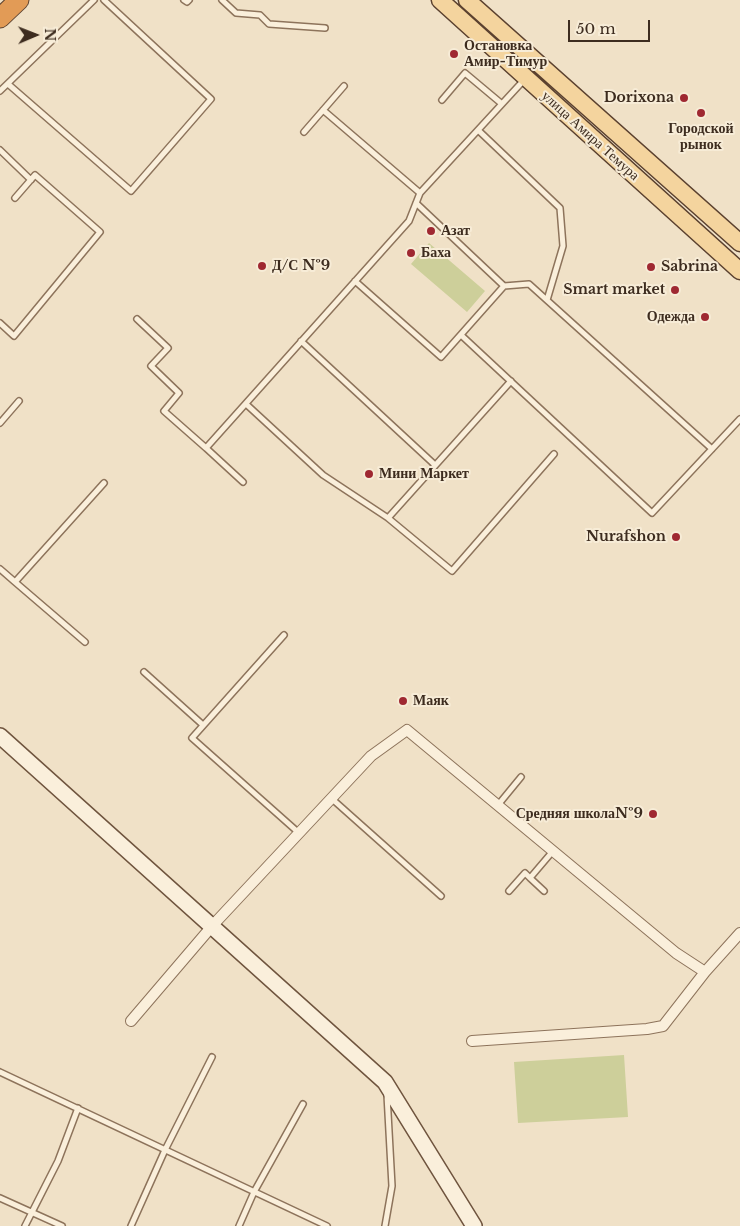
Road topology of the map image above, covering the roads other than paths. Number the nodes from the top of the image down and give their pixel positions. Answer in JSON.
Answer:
{"nodes":[{"id":1,"x":19,"y":0,"type":"edge"},
{"id":2,"x":94,"y":0,"type":"edge"},
{"id":3,"x":104,"y":0,"type":"edge"},
{"id":4,"x":184,"y":0,"type":"edge"},
{"id":5,"x":189,"y":0,"type":"edge"},
{"id":6,"x":222,"y":0,"type":"edge"},
{"id":7,"x":440,"y":0,"type":"edge"},
{"id":8,"x":467,"y":0,"type":"edge"},
{"id":9,"x":0,"y":18,"type":"edge"},
{"id":10,"x":325,"y":28,"type":"dead end"},
{"id":11,"x":526,"y":78,"type":"junction"},
{"id":12,"x":8,"y":84,"type":"junction"},
{"id":13,"x":344,"y":86,"type":"dead end"},
{"id":14,"x":0,"y":91,"type":"edge"},
{"id":15,"x":442,"y":100,"type":"dead end"},
{"id":16,"x":502,"y":104,"type":"junction"},
{"id":17,"x":323,"y":110,"type":"junction"},
{"id":18,"x":478,"y":130,"type":"junction"},
{"id":19,"x":304,"y":132,"type":"dead end"},
{"id":20,"x":0,"y":150,"type":"edge"},
{"id":21,"x":642,"y":155,"type":"junction"},
{"id":22,"x":628,"y":171,"type":"junction"},
{"id":23,"x":32,"y":180,"type":"junction"},
{"id":24,"x":420,"y":193,"type":"junction"},
{"id":25,"x":15,"y":198,"type":"dead end"},
{"id":26,"x":416,"y":204,"type":"junction"},
{"id":27,"x":740,"y":243,"type":"edge"},
{"id":28,"x":740,"y":272,"type":"edge"},
{"id":29,"x":355,"y":281,"type":"junction"},
{"id":30,"x":504,"y":286,"type":"junction"},
{"id":31,"x":547,"y":300,"type":"junction"},
{"id":32,"x":137,"y":319,"type":"dead end"},
{"id":33,"x":0,"y":323,"type":"edge"},
{"id":34,"x":461,"y":335,"type":"junction"},
{"id":35,"x":301,"y":342,"type":"junction"},
{"id":36,"x":511,"y":382,"type":"junction"},
{"id":37,"x":19,"y":401,"type":"dead end"},
{"id":38,"x":246,"y":404,"type":"junction"},
{"id":39,"x":740,"y":419,"type":"edge"},
{"id":40,"x":0,"y":422,"type":"edge"},
{"id":41,"x":206,"y":448,"type":"junction"},
{"id":42,"x":712,"y":449,"type":"junction"},
{"id":43,"x":554,"y":454,"type":"dead end"},
{"id":44,"x":435,"y":465,"type":"junction"},
{"id":45,"x":243,"y":482,"type":"dead end"},
{"id":46,"x":104,"y":483,"type":"dead end"},
{"id":47,"x":388,"y":518,"type":"junction"},
{"id":48,"x":0,"y":569,"type":"edge"},
{"id":49,"x":16,"y":582,"type":"junction"},
{"id":50,"x":284,"y":635,"type":"dead end"},
{"id":51,"x":85,"y":642,"type":"dead end"},
{"id":52,"x":144,"y":672,"type":"dead end"},
{"id":53,"x":204,"y":725,"type":"junction"},
{"id":54,"x":0,"y":736,"type":"edge"},
{"id":55,"x":521,"y":777,"type":"dead end"},
{"id":56,"x":331,"y":798,"type":"junction"},
{"id":57,"x":498,"y":805,"type":"junction"},
{"id":58,"x":299,"y":833,"type":"junction"},
{"id":59,"x":553,"y":851,"type":"junction"},
{"id":60,"x":530,"y":878,"type":"junction"},
{"id":61,"x":509,"y":891,"type":"dead end"},
{"id":62,"x":544,"y":891,"type":"dead end"},
{"id":63,"x":441,"y":896,"type":"dead end"},
{"id":64,"x":212,"y":925,"type":"junction"},
{"id":65,"x":740,"y":933,"type":"edge"},
{"id":66,"x":705,"y":972,"type":"junction"},
{"id":67,"x":131,"y":1021,"type":"dead end"},
{"id":68,"x":472,"y":1041,"type":"dead end"},
{"id":69,"x":212,"y":1058,"type":"dead end"},
{"id":70,"x":0,"y":1072,"type":"edge"},
{"id":71,"x":386,"y":1082,"type":"junction"},
{"id":72,"x":303,"y":1104,"type":"dead end"},
{"id":73,"x":78,"y":1108,"type":"junction"},
{"id":74,"x":165,"y":1150,"type":"junction"},
{"id":75,"x":254,"y":1192,"type":"junction"},
{"id":76,"x":0,"y":1198,"type":"edge"},
{"id":77,"x":32,"y":1212,"type":"junction"},
{"id":78,"x":25,"y":1226,"type":"edge"},
{"id":79,"x":62,"y":1226,"type":"edge"},
{"id":80,"x":131,"y":1226,"type":"edge"},
{"id":81,"x":239,"y":1226,"type":"edge"},
{"id":82,"x":326,"y":1226,"type":"edge"},
{"id":83,"x":385,"y":1226,"type":"edge"},
{"id":84,"x":474,"y":1226,"type":"edge"}],
"edges":[{"from":1,"to":9,"type":"highway"},
{"from":2,"to":12,"type":"lane"},
{"from":3,"to":12,"type":"lane"},
{"from":4,"to":5,"type":"lane"},
{"from":6,"to":10,"type":"lane"},
{"from":7,"to":11,"type":"main road","name":"улица Амира Темура"},
{"from":8,"to":21,"type":"main road","name":"улица Амира Темура"},
{"from":11,"to":16,"type":"lane"},
{"from":11,"to":22,"type":"main road","name":"улица Амира Темура"},
{"from":12,"to":14,"type":"lane"},
{"from":13,"to":17,"type":"lane"},
{"from":15,"to":16,"type":"lane"},
{"from":16,"to":18,"type":"lane"},
{"from":17,"to":19,"type":"lane"},
{"from":17,"to":24,"type":"lane"},
{"from":18,"to":24,"type":"lane"},
{"from":18,"to":31,"type":"lane"},
{"from":20,"to":23,"type":"lane"},
{"from":21,"to":22,"type":"main road"},
{"from":21,"to":27,"type":"main road","name":"улица Амира Темура"},
{"from":22,"to":28,"type":"main road","name":"улица Амира Темура"},
{"from":23,"to":25,"type":"lane"},
{"from":23,"to":33,"type":"lane"},
{"from":24,"to":26,"type":"lane"},
{"from":26,"to":29,"type":"lane"},
{"from":26,"to":30,"type":"lane"},
{"from":29,"to":34,"type":"lane"},
{"from":29,"to":35,"type":"lane"},
{"from":30,"to":31,"type":"lane"},
{"from":30,"to":34,"type":"lane"},
{"from":31,"to":42,"type":"lane"},
{"from":32,"to":41,"type":"lane"},
{"from":34,"to":36,"type":"lane"},
{"from":35,"to":38,"type":"lane"},
{"from":35,"to":44,"type":"lane"},
{"from":36,"to":42,"type":"lane"},
{"from":36,"to":44,"type":"lane"},
{"from":37,"to":40,"type":"lane"},
{"from":38,"to":41,"type":"lane"},
{"from":38,"to":47,"type":"lane"},
{"from":39,"to":42,"type":"lane"},
{"from":41,"to":45,"type":"lane"},
{"from":43,"to":47,"type":"lane"},
{"from":44,"to":47,"type":"lane"},
{"from":46,"to":49,"type":"lane"},
{"from":48,"to":49,"type":"lane"},
{"from":49,"to":51,"type":"lane"},
{"from":50,"to":53,"type":"lane"},
{"from":52,"to":53,"type":"lane"},
{"from":53,"to":58,"type":"lane"},
{"from":54,"to":64,"type":"street"},
{"from":55,"to":57,"type":"lane"},
{"from":56,"to":57,"type":"street"},
{"from":56,"to":58,"type":"street"},
{"from":56,"to":63,"type":"lane"},
{"from":57,"to":59,"type":"street"},
{"from":58,"to":64,"type":"street"},
{"from":59,"to":60,"type":"lane"},
{"from":59,"to":66,"type":"street"},
{"from":60,"to":61,"type":"lane"},
{"from":60,"to":62,"type":"lane"},
{"from":64,"to":67,"type":"street"},
{"from":64,"to":71,"type":"street"},
{"from":65,"to":66,"type":"street"},
{"from":66,"to":68,"type":"street"},
{"from":69,"to":74,"type":"lane"},
{"from":70,"to":73,"type":"lane"},
{"from":71,"to":83,"type":"lane"},
{"from":71,"to":84,"type":"street"},
{"from":72,"to":75,"type":"lane"},
{"from":73,"to":74,"type":"lane"},
{"from":73,"to":77,"type":"lane"},
{"from":74,"to":75,"type":"lane"},
{"from":74,"to":80,"type":"lane"},
{"from":75,"to":81,"type":"lane"},
{"from":75,"to":82,"type":"lane"},
{"from":76,"to":77,"type":"lane"},
{"from":77,"to":78,"type":"lane"},
{"from":77,"to":79,"type":"lane"}]}
